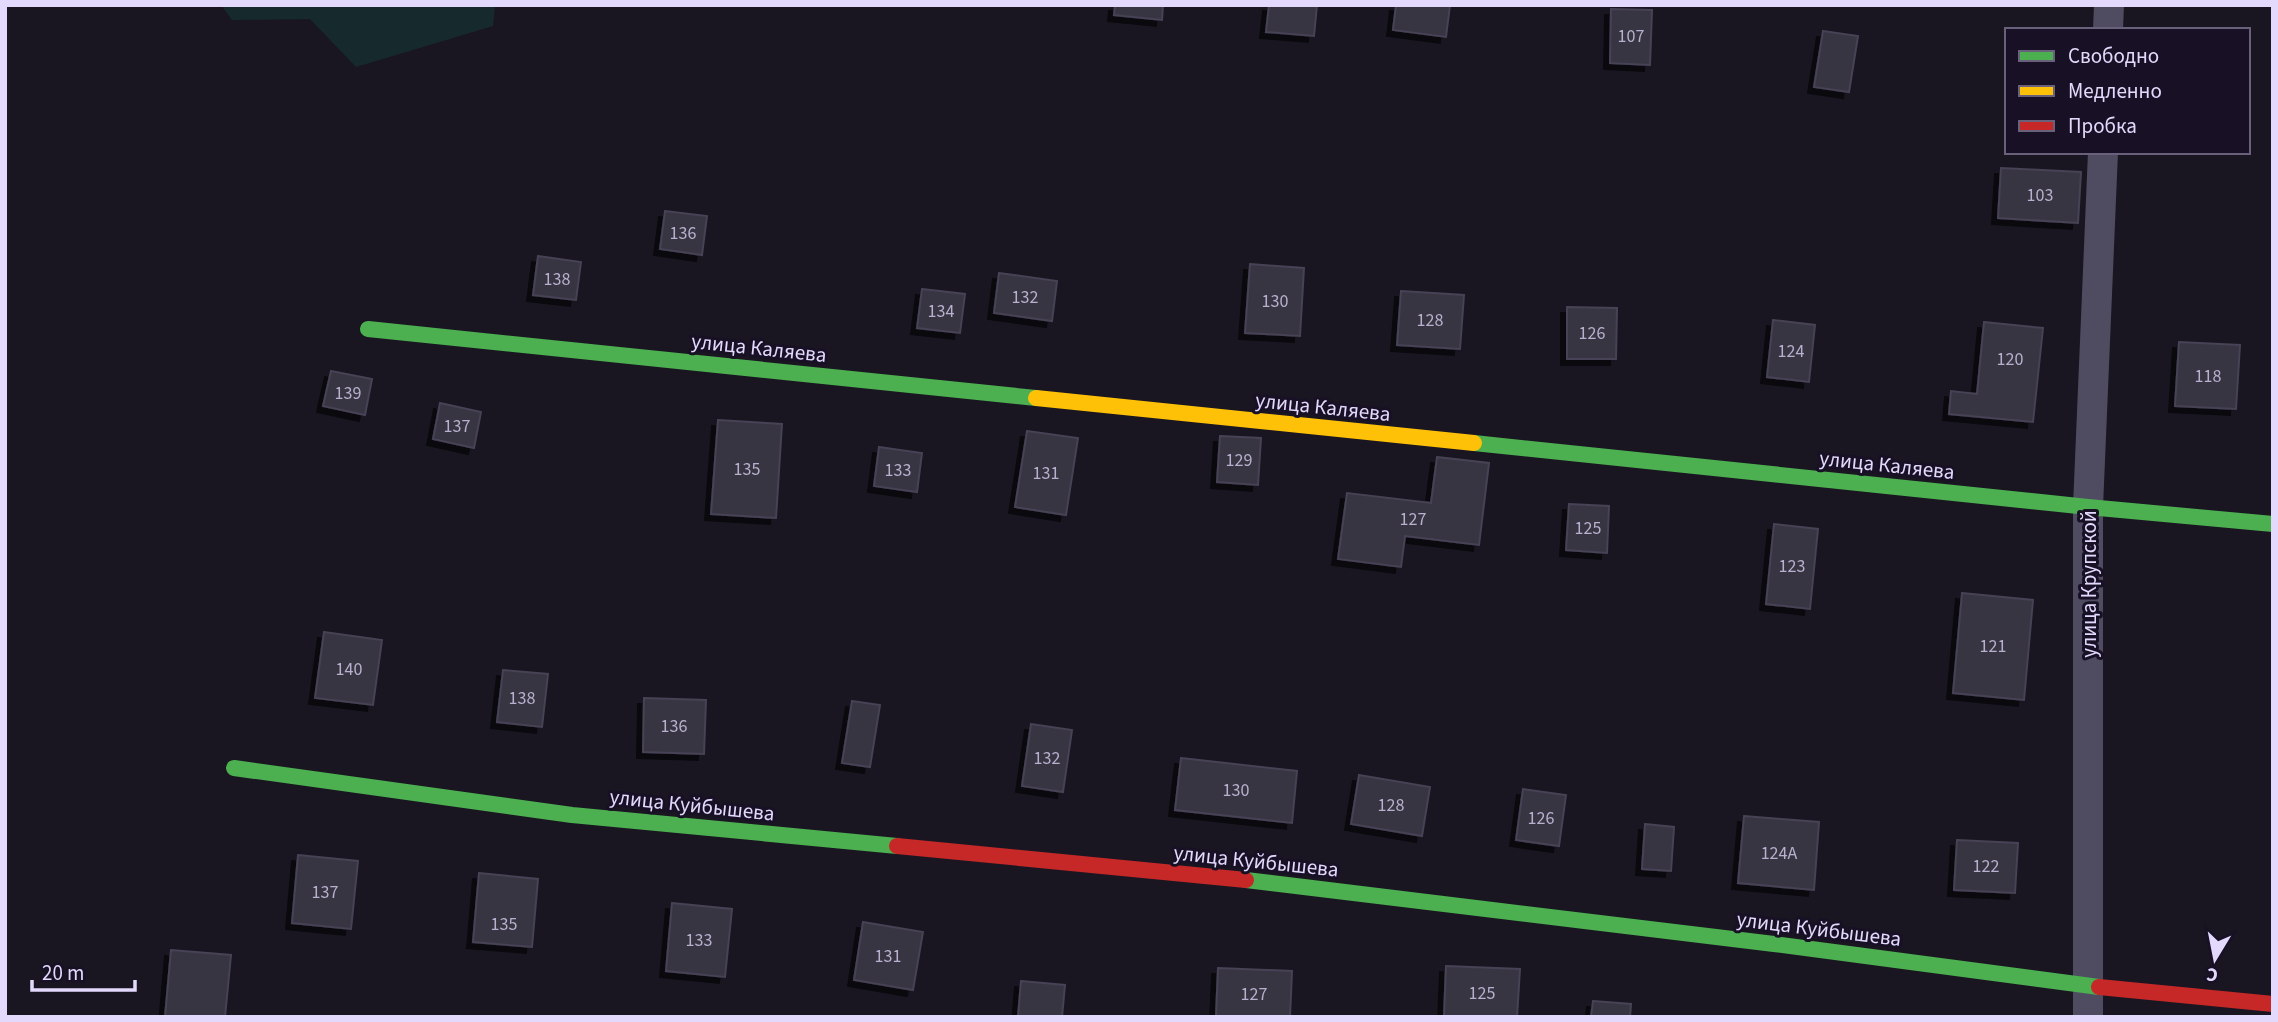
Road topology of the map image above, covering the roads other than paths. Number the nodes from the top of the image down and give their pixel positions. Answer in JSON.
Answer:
{"nodes":[{"id":1,"x":2109,"y":5,"type":"edge"},
{"id":2,"x":2108,"y":28,"type":"edge"},
{"id":3,"x":2103,"y":154,"type":"edge"},
{"id":4,"x":368,"y":329,"type":"dead end"},
{"id":5,"x":2088,"y":507,"type":"junction"},
{"id":6,"x":2273,"y":524,"type":"edge"},
{"id":7,"x":234,"y":768,"type":"dead end"},
{"id":8,"x":2090,"y":986,"type":"junction"},
{"id":9,"x":2273,"y":1004,"type":"edge"},
{"id":10,"x":2088,"y":1017,"type":"edge"}],
"edges":[{"from":1,"to":2,"type":"street"},
{"from":3,"to":5,"type":"street","name":"улица Крупской"},
{"from":4,"to":5,"type":"street","name":"улица Каляева"},
{"from":5,"to":6,"type":"street","name":"улица Каляева"},
{"from":5,"to":8,"type":"street","name":"улица Крупской"},
{"from":7,"to":8,"type":"street","name":"улица Куйбышева"},
{"from":8,"to":9,"type":"street","name":"улица Куйбышева"},
{"from":8,"to":10,"type":"street","name":"улица Крупской"}]}
